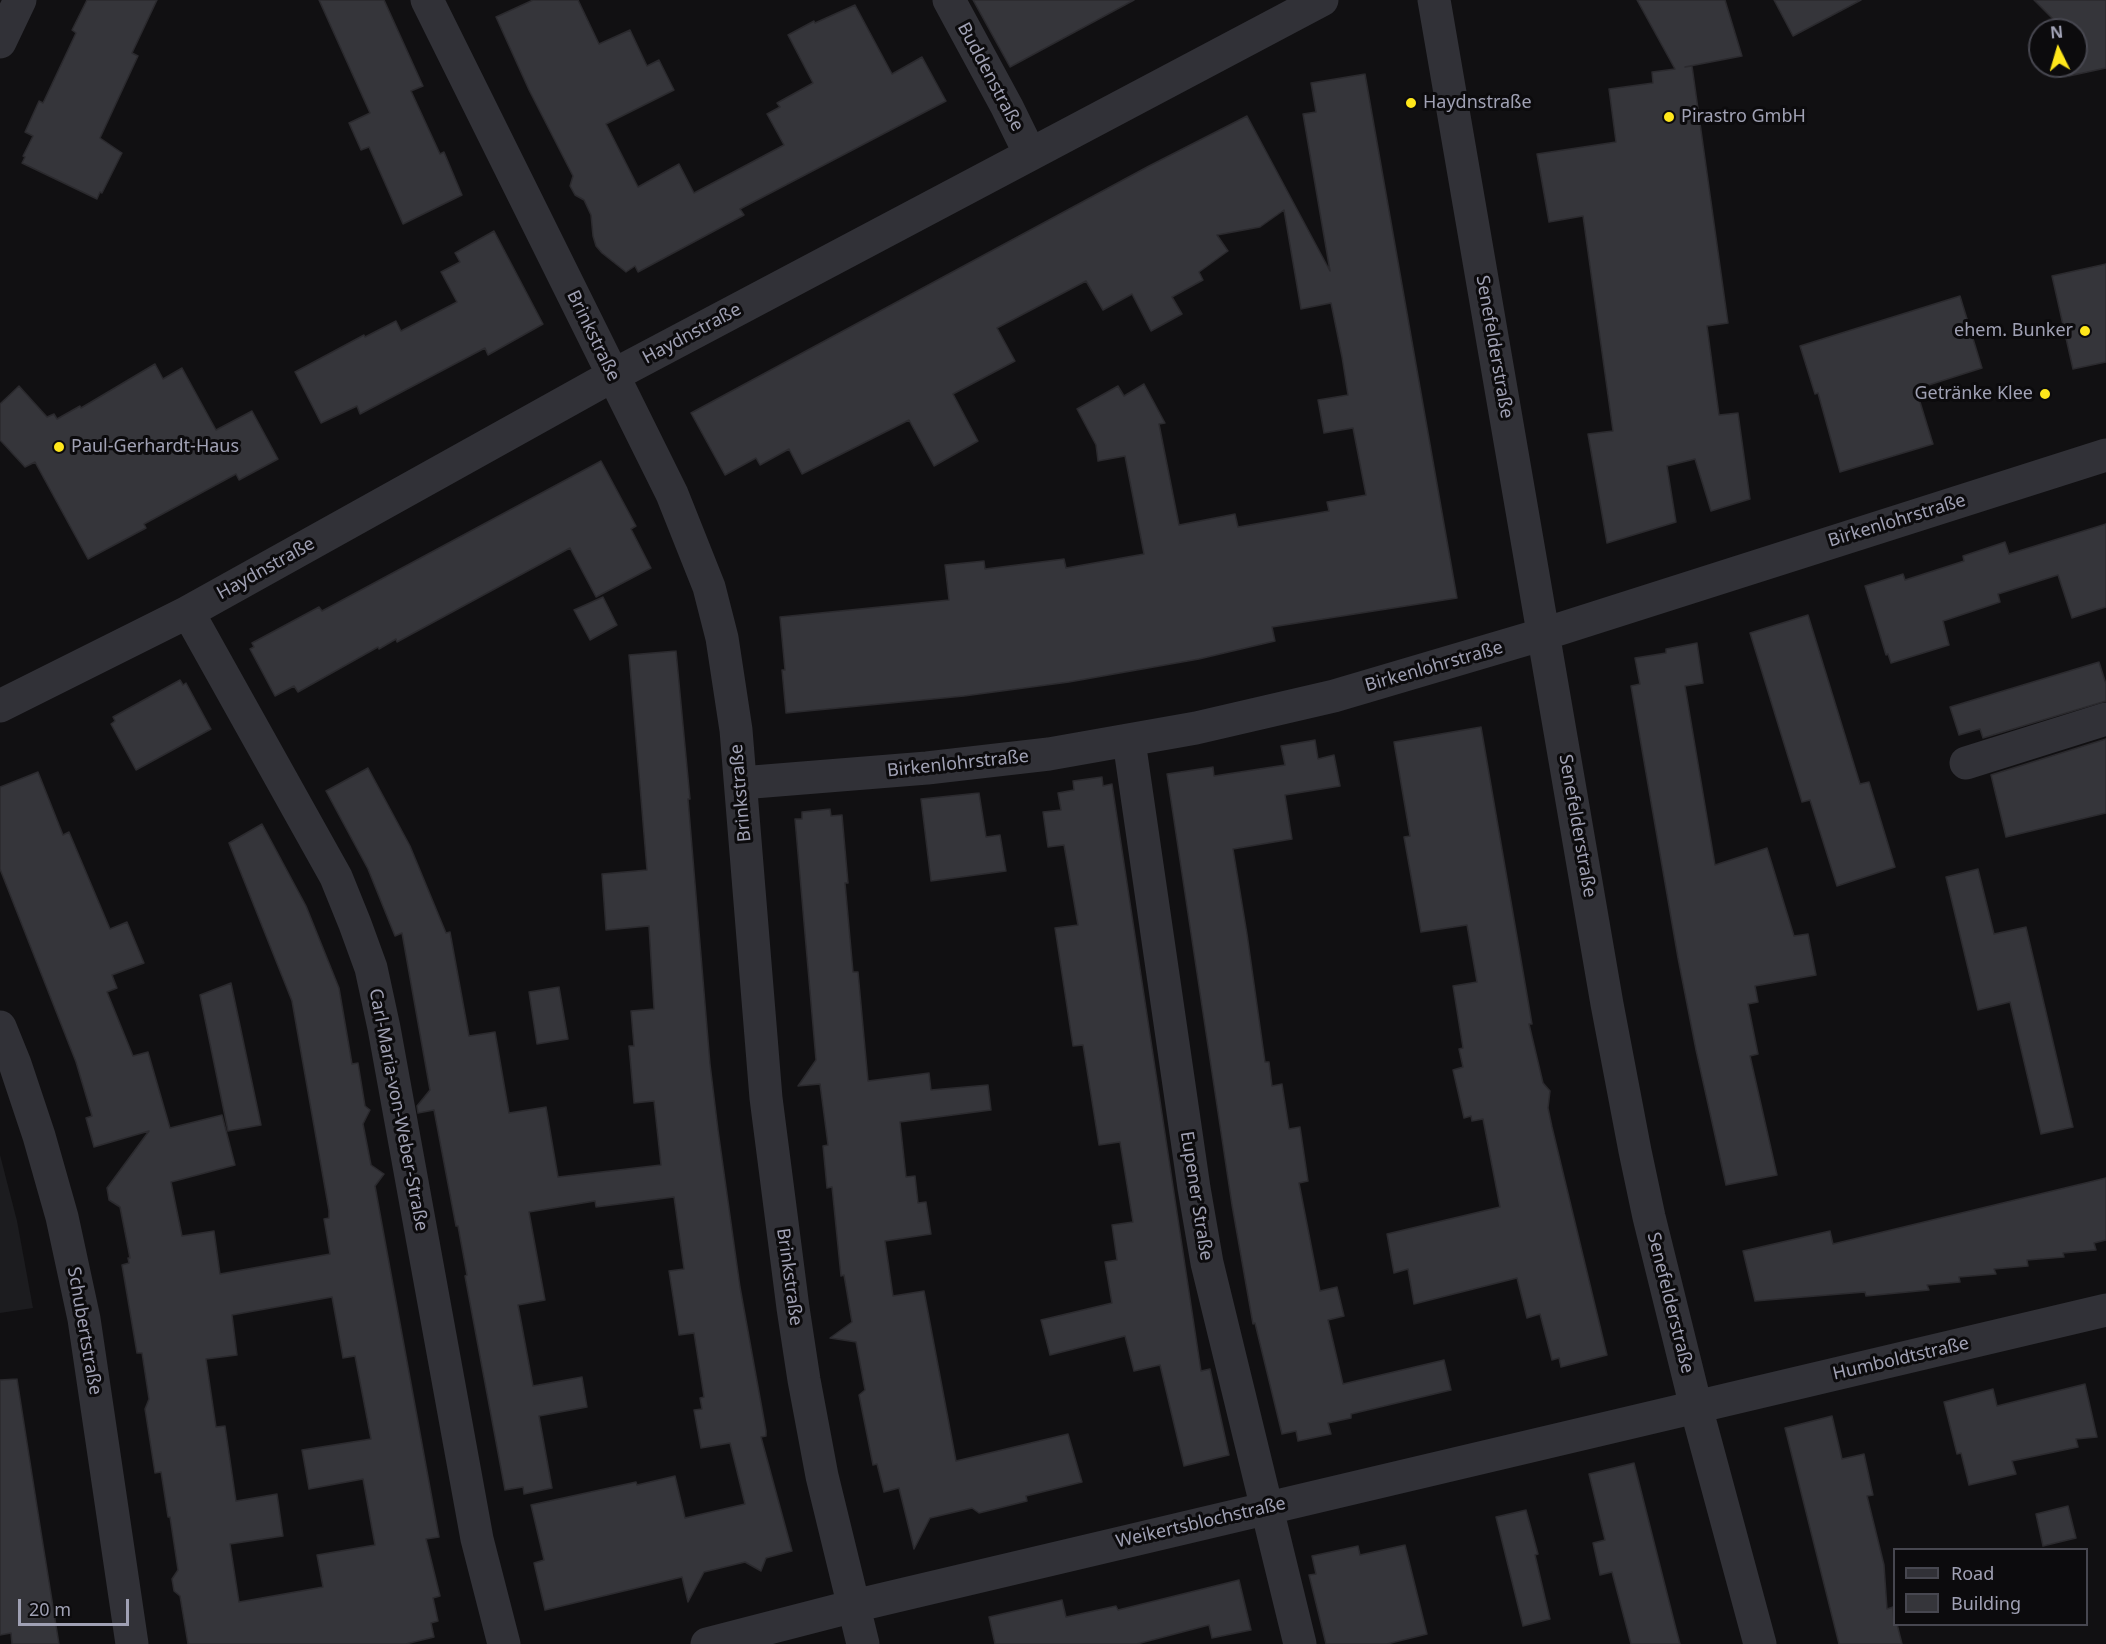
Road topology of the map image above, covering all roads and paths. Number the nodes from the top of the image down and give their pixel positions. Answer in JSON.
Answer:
{"nodes":[{"id":1,"x":20,"y":0,"type":"edge"},
{"id":2,"x":427,"y":0,"type":"edge"},
{"id":3,"x":949,"y":0,"type":"edge"},
{"id":4,"x":1322,"y":0,"type":"edge"},
{"id":5,"x":1434,"y":0,"type":"edge"},
{"id":6,"x":0,"y":42,"type":"edge"},
{"id":7,"x":1030,"y":154,"type":"junction"},
{"id":8,"x":612,"y":376,"type":"junction"},
{"id":9,"x":2106,"y":455,"type":"edge"},
{"id":10,"x":188,"y":612,"type":"junction"},
{"id":11,"x":1544,"y":634,"type":"junction"},
{"id":12,"x":0,"y":706,"type":"edge"},
{"id":13,"x":2106,"y":719,"type":"edge"},
{"id":14,"x":1129,"y":741,"type":"junction"},
{"id":15,"x":1966,"y":763,"type":"dead end"},
{"id":16,"x":741,"y":783,"type":"junction"},
{"id":17,"x":0,"y":1027,"type":"edge"},
{"id":18,"x":2106,"y":1310,"type":"edge"},
{"id":19,"x":1696,"y":1407,"type":"junction"},
{"id":20,"x":1268,"y":1507,"type":"junction"},
{"id":21,"x":854,"y":1606,"type":"junction"},
{"id":22,"x":132,"y":1644,"type":"edge"},
{"id":23,"x":504,"y":1644,"type":"edge"},
{"id":24,"x":707,"y":1644,"type":"edge"},
{"id":25,"x":863,"y":1644,"type":"edge"},
{"id":26,"x":1300,"y":1644,"type":"edge"},
{"id":27,"x":1760,"y":1644,"type":"edge"}],
"edges":[{"from":1,"to":6,"type":"street"},
{"from":2,"to":8,"type":"street","name":"Brinkstraße"},
{"from":3,"to":7,"type":"street","name":"Buddenstraße"},
{"from":4,"to":7,"type":"street","name":"Haydnstraße"},
{"from":5,"to":11,"type":"street","name":"Senefelderstraße"},
{"from":7,"to":8,"type":"street","name":"Haydnstraße"},
{"from":8,"to":10,"type":"street","name":"Haydnstraße"},
{"from":8,"to":16,"type":"street","name":"Brinkstraße"},
{"from":9,"to":11,"type":"street","name":"Birkenlohrstraße"},
{"from":10,"to":12,"type":"street","name":"Haydnstraße"},
{"from":10,"to":23,"type":"street","name":"Carl-Maria-von-Weber-Straße"},
{"from":11,"to":14,"type":"street","name":"Birkenlohrstraße"},
{"from":11,"to":19,"type":"street","name":"Senefelderstraße"},
{"from":13,"to":15,"type":"street"},
{"from":14,"to":16,"type":"street","name":"Birkenlohrstraße"},
{"from":14,"to":20,"type":"street","name":"Eupener Straße"},
{"from":16,"to":21,"type":"street","name":"Brinkstraße"},
{"from":17,"to":22,"type":"street","name":"Schubertstraße"},
{"from":18,"to":19,"type":"street","name":"Humboldtstraße"},
{"from":19,"to":20,"type":"street","name":"Weikertsblochstraße"},
{"from":19,"to":27,"type":"street","name":"Senefelderstraße"},
{"from":20,"to":21,"type":"street","name":"Weikertsblochstraße"},
{"from":20,"to":26,"type":"street","name":"Eupener Straße"},
{"from":21,"to":24,"type":"street","name":"Weikertsblochstraße"},
{"from":21,"to":25,"type":"street","name":"Brinkstraße"}]}
